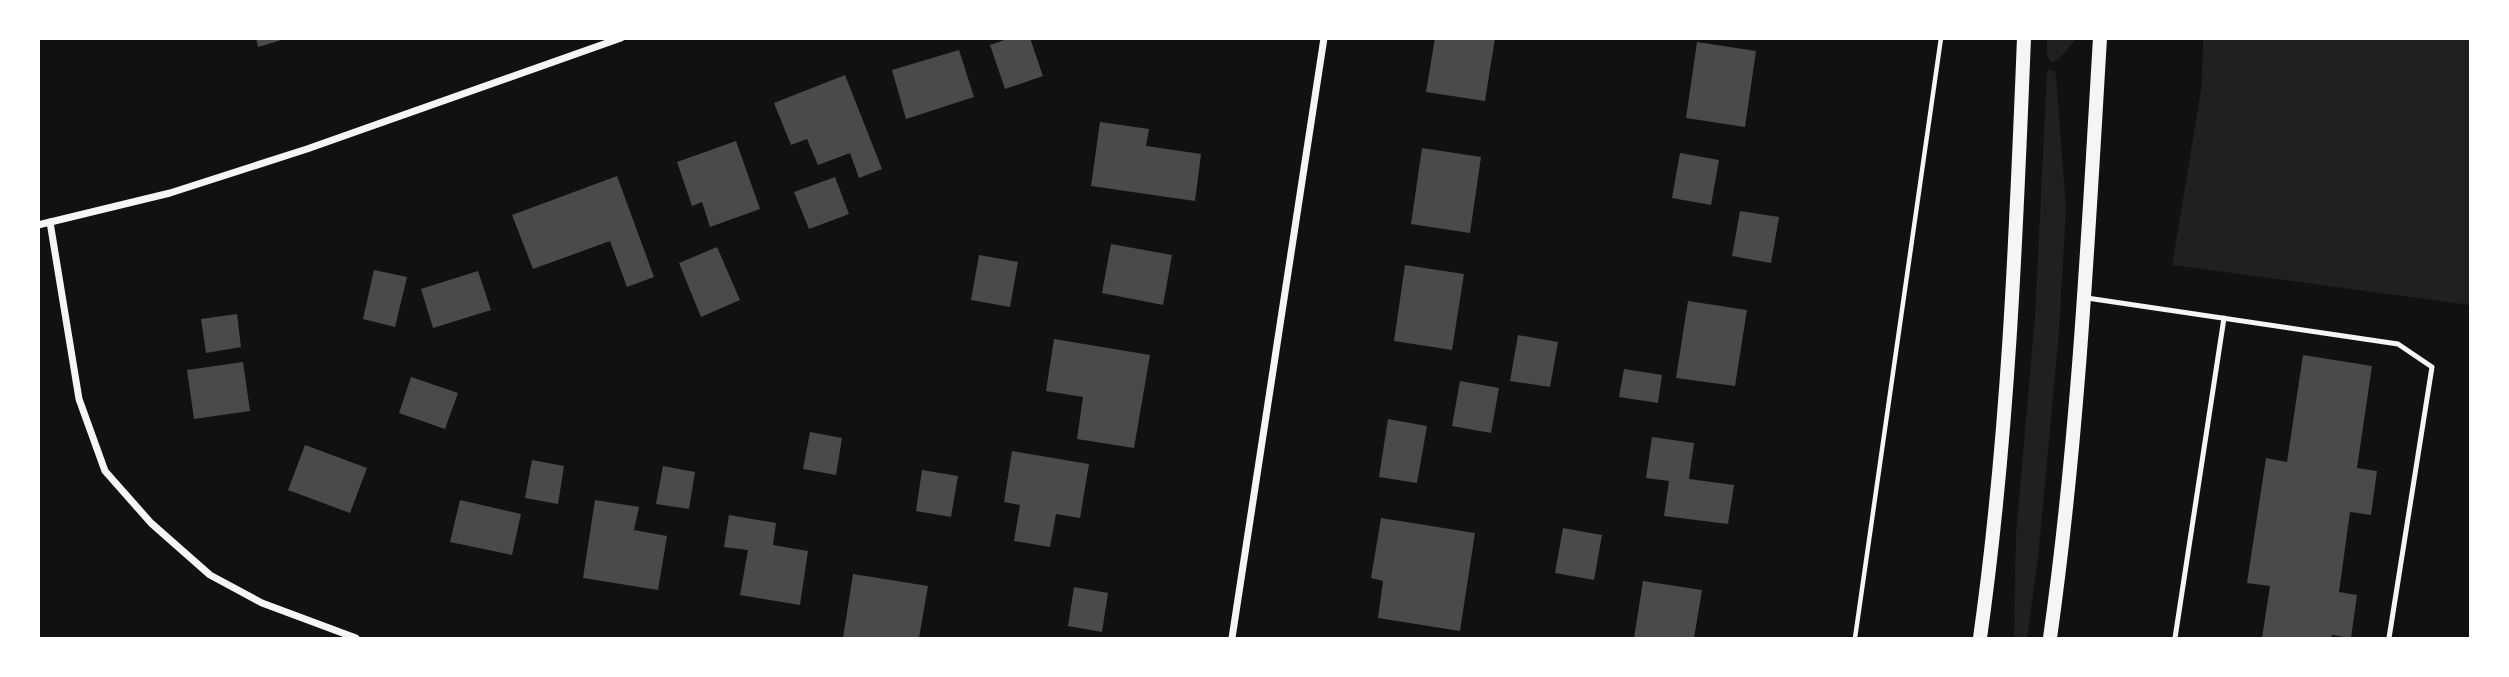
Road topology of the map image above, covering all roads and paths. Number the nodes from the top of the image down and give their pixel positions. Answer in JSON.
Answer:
{"nodes":[{"id":1,"x":621,"y":38,"type":"edge"},
{"id":2,"x":1324,"y":38,"type":"edge"},
{"id":3,"x":1941,"y":38,"type":"edge"},
{"id":4,"x":2024,"y":38,"type":"edge"},
{"id":5,"x":2100,"y":38,"type":"edge"},
{"id":6,"x":50,"y":222,"type":"junction"},
{"id":7,"x":38,"y":225,"type":"edge"},
{"id":8,"x":2085,"y":298,"type":"junction"},
{"id":9,"x":2224,"y":318,"type":"junction"},
{"id":10,"x":356,"y":639,"type":"edge"},
{"id":11,"x":1232,"y":639,"type":"edge"},
{"id":12,"x":1856,"y":639,"type":"edge"},
{"id":13,"x":1980,"y":639,"type":"edge"},
{"id":14,"x":2050,"y":639,"type":"edge"},
{"id":15,"x":2175,"y":639,"type":"edge"},
{"id":16,"x":2389,"y":639,"type":"edge"}],
"edges":[{"from":1,"to":6,"type":"street"},
{"from":2,"to":11,"type":"street"},
{"from":3,"to":12,"type":"path"},
{"from":4,"to":13,"type":"main road"},
{"from":5,"to":8,"type":"main road"},
{"from":6,"to":7,"type":"street"},
{"from":6,"to":10,"type":"street"},
{"from":8,"to":9,"type":"lane"},
{"from":8,"to":14,"type":"main road"},
{"from":9,"to":15,"type":"lane"},
{"from":9,"to":16,"type":"lane"}]}
